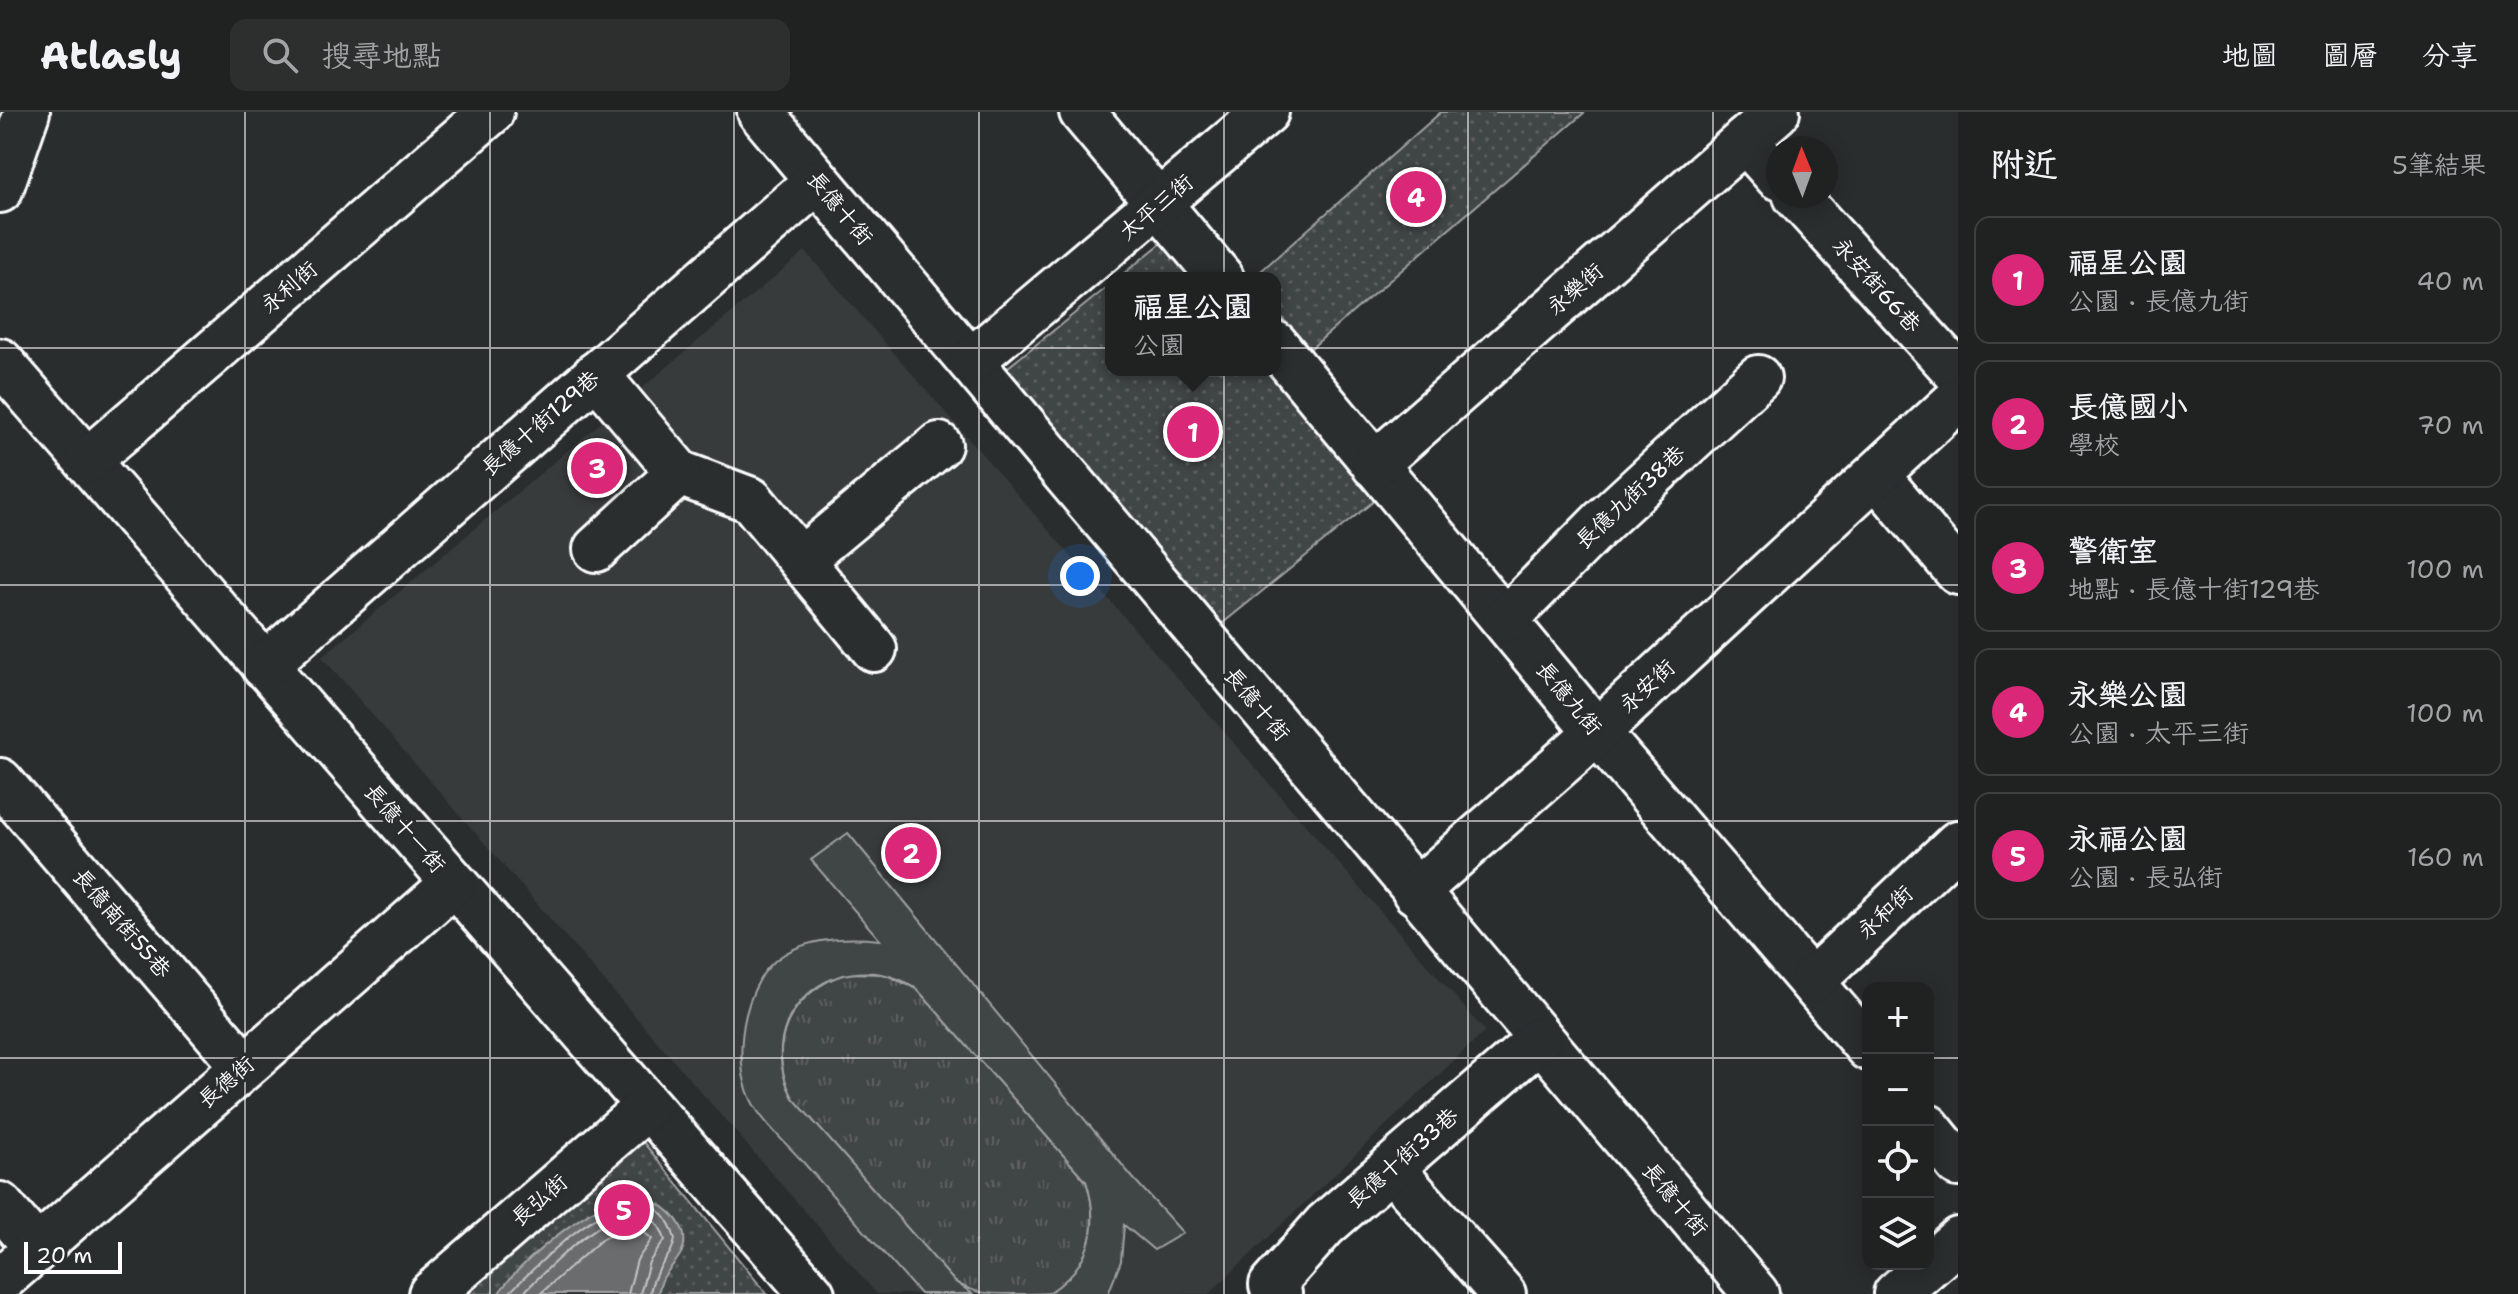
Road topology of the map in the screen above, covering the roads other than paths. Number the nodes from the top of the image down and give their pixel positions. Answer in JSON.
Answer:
{"nodes":[{"id":1,"x":27,"y":112,"type":"edge"},
{"id":2,"x":491,"y":112,"type":"edge"},
{"id":3,"x":760,"y":112,"type":"edge"},
{"id":4,"x":1082,"y":112,"type":"edge"},
{"id":5,"x":1266,"y":112,"type":"edge"},
{"id":6,"x":1777,"y":112,"type":"edge"},
{"id":7,"x":1745,"y":140,"type":"junction"},
{"id":8,"x":1766,"y":164,"type":"edge"},
{"id":9,"x":817,"y":181,"type":"junction"},
{"id":10,"x":0,"y":190,"type":"edge"},
{"id":11,"x":1160,"y":204,"type":"junction"},
{"id":12,"x":1807,"y":208,"type":"edge"},
{"id":13,"x":1216,"y":272,"type":"edge"},
{"id":14,"x":1281,"y":351,"type":"edge"},
{"id":15,"x":0,"y":361,"type":"edge"},
{"id":16,"x":971,"y":361,"type":"junction"},
{"id":17,"x":596,"y":374,"type":"junction"},
{"id":18,"x":1958,"y":374,"type":"edge"},
{"id":19,"x":1758,"y":378,"type":"dead end"},
{"id":20,"x":1958,"y":399,"type":"edge"},
{"id":21,"x":939,"y":445,"type":"dead end"},
{"id":22,"x":87,"y":461,"type":"junction"},
{"id":23,"x":1374,"y":465,"type":"junction"},
{"id":24,"x":679,"y":473,"type":"junction"},
{"id":25,"x":1876,"y":475,"type":"junction"},
{"id":26,"x":596,"y":549,"type":"dead end"},
{"id":27,"x":802,"y":559,"type":"junction"},
{"id":28,"x":1958,"y":572,"type":"edge"},
{"id":29,"x":1505,"y":620,"type":"junction"},
{"id":30,"x":874,"y":649,"type":"dead end"},
{"id":31,"x":264,"y":666,"type":"junction"},
{"id":32,"x":1597,"y":732,"type":"junction"},
{"id":33,"x":0,"y":781,"type":"edge"},
{"id":34,"x":1958,"y":843,"type":"edge"},
{"id":35,"x":453,"y":884,"type":"junction"},
{"id":36,"x":1415,"y":892,"type":"junction"},
{"id":37,"x":1812,"y":981,"type":"junction"},
{"id":38,"x":1539,"y":1040,"type":"junction"},
{"id":39,"x":1862,"y":1041,"type":"edge"},
{"id":40,"x":244,"y":1066,"type":"junction"},
{"id":41,"x":647,"y":1107,"type":"junction"},
{"id":42,"x":1934,"y":1134,"type":"edge"},
{"id":43,"x":1958,"y":1164,"type":"edge"},
{"id":44,"x":1391,"y":1168,"type":"junction"},
{"id":45,"x":0,"y":1205,"type":"edge"},
{"id":46,"x":1958,"y":1240,"type":"edge"},
{"id":47,"x":37,"y":1248,"type":"junction"},
{"id":48,"x":0,"y":1281,"type":"edge"},
{"id":49,"x":1276,"y":1289,"type":"edge"},
{"id":50,"x":431,"y":1294,"type":"edge"},
{"id":51,"x":812,"y":1294,"type":"edge"},
{"id":52,"x":1503,"y":1294,"type":"edge"},
{"id":53,"x":1756,"y":1294,"type":"edge"},
{"id":54,"x":1896,"y":1294,"type":"edge"}],
"edges":[{"from":1,"to":10,"type":"street"},
{"from":2,"to":22,"type":"street","name":"永利街"},
{"from":3,"to":9,"type":"street","name":"長億十街"},
{"from":4,"to":11,"type":"street"},
{"from":5,"to":11,"type":"street","name":"太平三街"},
{"from":6,"to":7,"type":"street","name":"永樂街"},
{"from":7,"to":8,"type":"street"},
{"from":7,"to":23,"type":"street","name":"永樂街"},
{"from":9,"to":16,"type":"street","name":"長億十街"},
{"from":9,"to":17,"type":"street","name":"長億十街129巷"},
{"from":11,"to":13,"type":"street"},
{"from":11,"to":16,"type":"street","name":"太平三街"},
{"from":12,"to":18,"type":"street","name":"永安街66巷"},
{"from":14,"to":23,"type":"street","name":"長億九街"},
{"from":15,"to":22,"type":"street","name":"長億十一街"},
{"from":16,"to":36,"type":"street","name":"長億十街"},
{"from":17,"to":24,"type":"street"},
{"from":17,"to":31,"type":"street","name":"長億十街129巷"},
{"from":19,"to":29,"type":"street","name":"長億九街38巷"},
{"from":20,"to":25,"type":"street","name":"永安街"},
{"from":21,"to":27,"type":"street"},
{"from":22,"to":31,"type":"street","name":"長億十一街"},
{"from":23,"to":29,"type":"street","name":"長億九街"},
{"from":24,"to":26,"type":"street"},
{"from":24,"to":27,"type":"street"},
{"from":25,"to":28,"type":"street"},
{"from":25,"to":32,"type":"street","name":"永安街"},
{"from":27,"to":30,"type":"street"},
{"from":29,"to":32,"type":"street","name":"長億九街"},
{"from":31,"to":35,"type":"street","name":"長億十一街"},
{"from":32,"to":36,"type":"street","name":"永安街"},
{"from":32,"to":37,"type":"street","name":"長億九街"},
{"from":33,"to":40,"type":"street","name":"長億南街55巷"},
{"from":34,"to":37,"type":"street","name":"永和街"},
{"from":35,"to":40,"type":"street","name":"長德街"},
{"from":35,"to":41,"type":"street","name":"長億十一街"},
{"from":36,"to":38,"type":"street","name":"長億十街"},
{"from":37,"to":39,"type":"street","name":"長億九街"},
{"from":38,"to":44,"type":"street","name":"長億十街33巷"},
{"from":38,"to":53,"type":"street","name":"長億十街"},
{"from":40,"to":47,"type":"street","name":"長德街"},
{"from":41,"to":50,"type":"street","name":"長弘街"},
{"from":41,"to":51,"type":"street","name":"長億十一街"},
{"from":42,"to":43,"type":"street"},
{"from":44,"to":49,"type":"street","name":"長億十街33巷"},
{"from":44,"to":52,"type":"street"},
{"from":45,"to":47,"type":"street"},
{"from":46,"to":54,"type":"street"},
{"from":47,"to":48,"type":"street","name":"長德街"}]}
